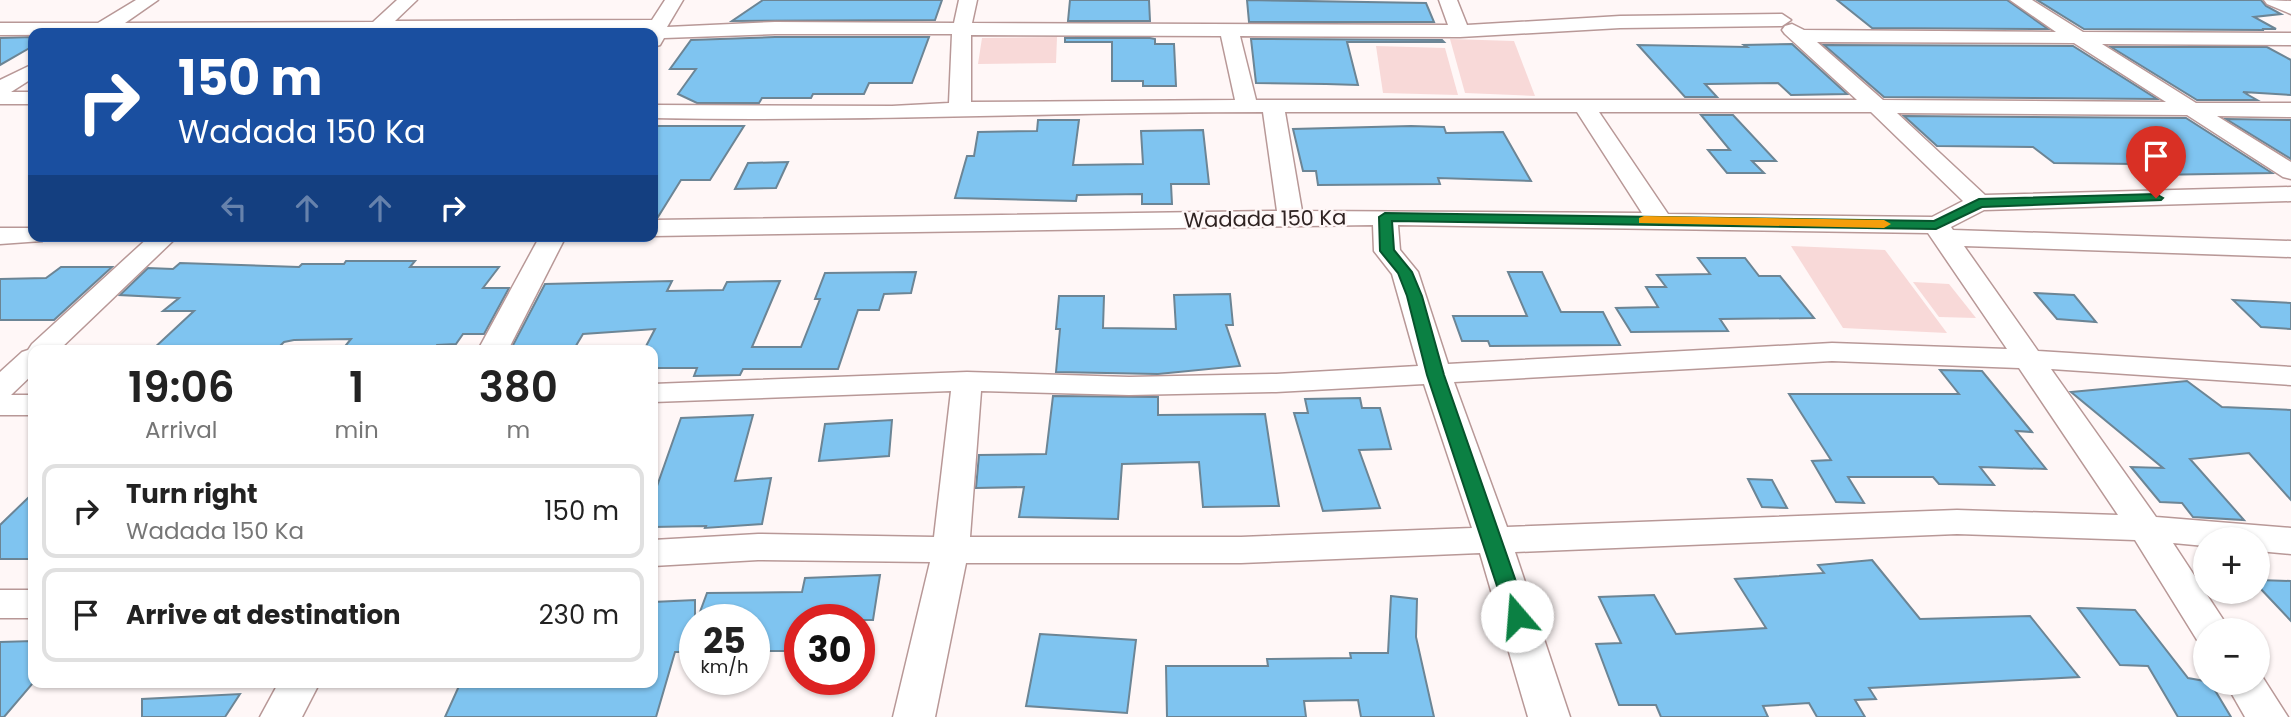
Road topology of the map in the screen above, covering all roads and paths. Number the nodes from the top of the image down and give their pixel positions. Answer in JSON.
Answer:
{"nodes":[{"id":1,"x":149,"y":0,"type":"edge"},
{"id":2,"x":408,"y":0,"type":"edge"},
{"id":3,"x":674,"y":0,"type":"edge"},
{"id":4,"x":968,"y":0,"type":"edge"},
{"id":5,"x":1448,"y":0,"type":"edge"},
{"id":6,"x":1757,"y":0,"type":"edge"},
{"id":7,"x":2019,"y":0,"type":"edge"},
{"id":8,"x":2273,"y":0,"type":"edge"},
{"id":9,"x":2291,"y":8,"type":"edge"},
{"id":10,"x":1782,"y":20,"type":"junction"},
{"id":11,"x":104,"y":28,"type":"edge"},
{"id":12,"x":376,"y":28,"type":"edge"},
{"id":13,"x":962,"y":28,"type":"junction"},
{"id":14,"x":0,"y":29,"type":"edge"},
{"id":15,"x":658,"y":29,"type":"edge"},
{"id":16,"x":1228,"y":29,"type":"junction"},
{"id":17,"x":28,"y":30,"type":"edge"},
{"id":18,"x":1460,"y":31,"type":"junction"},
{"id":19,"x":658,"y":33,"type":"edge"},
{"id":20,"x":1797,"y":36,"type":"junction"},
{"id":21,"x":2082,"y":38,"type":"junction"},
{"id":22,"x":2291,"y":40,"type":"edge"},
{"id":23,"x":28,"y":72,"type":"edge"},
{"id":24,"x":0,"y":89,"type":"edge"},
{"id":25,"x":0,"y":98,"type":"edge"},
{"id":26,"x":28,"y":98,"type":"edge"},
{"id":27,"x":1247,"y":106,"type":"junction"},
{"id":28,"x":1273,"y":106,"type":"junction"},
{"id":29,"x":1584,"y":106,"type":"junction"},
{"id":30,"x":1877,"y":106,"type":"junction"},
{"id":31,"x":2189,"y":108,"type":"junction"},
{"id":32,"x":960,"y":109,"type":"junction"},
{"id":33,"x":2291,"y":110,"type":"edge"},
{"id":34,"x":658,"y":112,"type":"edge"},
{"id":35,"x":2291,"y":172,"type":"edge"},
{"id":36,"x":2291,"y":194,"type":"edge"},
{"id":37,"x":1979,"y":203,"type":"junction"},
{"id":38,"x":1385,"y":217,"type":"junction"},
{"id":39,"x":1291,"y":218,"type":"junction"},
{"id":40,"x":1660,"y":221,"type":"junction"},
{"id":41,"x":658,"y":228,"type":"edge"},
{"id":42,"x":1941,"y":232,"type":"junction"},
{"id":43,"x":0,"y":236,"type":"edge"},
{"id":44,"x":28,"y":236,"type":"edge"},
{"id":45,"x":159,"y":242,"type":"edge"},
{"id":46,"x":550,"y":242,"type":"edge"},
{"id":47,"x":2291,"y":249,"type":"edge"},
{"id":48,"x":47,"y":345,"type":"edge"},
{"id":49,"x":496,"y":345,"type":"edge"},
{"id":50,"x":2030,"y":359,"type":"junction"},
{"id":51,"x":28,"y":363,"type":"edge"},
{"id":52,"x":1436,"y":375,"type":"junction"},
{"id":53,"x":2291,"y":376,"type":"edge"},
{"id":54,"x":967,"y":381,"type":"junction"},
{"id":55,"x":0,"y":389,"type":"edge"},
{"id":56,"x":658,"y":393,"type":"edge"},
{"id":57,"x":0,"y":405,"type":"edge"},
{"id":58,"x":28,"y":405,"type":"edge"},
{"id":59,"x":2145,"y":528,"type":"junction"},
{"id":60,"x":1494,"y":541,"type":"junction"},
{"id":61,"x":2291,"y":541,"type":"edge"},
{"id":62,"x":951,"y":548,"type":"junction"},
{"id":63,"x":658,"y":553,"type":"edge"},
{"id":64,"x":0,"y":604,"type":"edge"},
{"id":65,"x":28,"y":604,"type":"edge"},
{"id":66,"x":2203,"y":618,"type":"edge"},
{"id":67,"x":297,"y":688,"type":"edge"},
{"id":68,"x":2253,"y":695,"type":"edge"},
{"id":69,"x":281,"y":717,"type":"edge"},
{"id":70,"x":914,"y":717,"type":"edge"},
{"id":71,"x":1549,"y":717,"type":"edge"},
{"id":72,"x":2267,"y":717,"type":"edge"}],
"edges":[{"from":1,"to":11,"type":"street"},
{"from":2,"to":12,"type":"street"},
{"from":3,"to":15,"type":"street"},
{"from":4,"to":13,"type":"street"},
{"from":5,"to":18,"type":"street"},
{"from":6,"to":10,"type":"street"},
{"from":7,"to":21,"type":"street"},
{"from":8,"to":9,"type":"street"},
{"from":10,"to":18,"type":"street"},
{"from":10,"to":20,"type":"street"},
{"from":13,"to":16,"type":"street"},
{"from":13,"to":19,"type":"street"},
{"from":13,"to":32,"type":"street"},
{"from":14,"to":17,"type":"street"},
{"from":16,"to":18,"type":"street"},
{"from":16,"to":27,"type":"street"},
{"from":20,"to":21,"type":"street"},
{"from":20,"to":30,"type":"street"},
{"from":21,"to":22,"type":"street"},
{"from":21,"to":31,"type":"street"},
{"from":23,"to":24,"type":"street"},
{"from":25,"to":26,"type":"street"},
{"from":27,"to":28,"type":"street"},
{"from":27,"to":32,"type":"street"},
{"from":28,"to":29,"type":"street"},
{"from":28,"to":39,"type":"street"},
{"from":29,"to":30,"type":"street"},
{"from":29,"to":40,"type":"street"},
{"from":30,"to":31,"type":"street"},
{"from":30,"to":37,"type":"street"},
{"from":31,"to":33,"type":"street"},
{"from":31,"to":35,"type":"street"},
{"from":32,"to":34,"type":"street"},
{"from":36,"to":37,"type":"street","name":"Wadada 150 Ka"},
{"from":37,"to":42,"type":"street","name":"Wadada 150 Ka"},
{"from":38,"to":39,"type":"street","name":"Wadada 150 Ka"},
{"from":38,"to":40,"type":"street","name":"Wadada 150 Ka"},
{"from":38,"to":52,"type":"street"},
{"from":39,"to":41,"type":"street","name":"Wadada 150 Ka"},
{"from":40,"to":42,"type":"street","name":"Wadada 150 Ka"},
{"from":42,"to":47,"type":"street"},
{"from":42,"to":50,"type":"street"},
{"from":43,"to":44,"type":"street"},
{"from":45,"to":48,"type":"street"},
{"from":46,"to":49,"type":"street"},
{"from":50,"to":52,"type":"street"},
{"from":50,"to":53,"type":"street"},
{"from":50,"to":59,"type":"street"},
{"from":51,"to":55,"type":"street"},
{"from":52,"to":54,"type":"street"},
{"from":52,"to":60,"type":"street"},
{"from":54,"to":56,"type":"street"},
{"from":54,"to":62,"type":"street"},
{"from":57,"to":58,"type":"street"},
{"from":59,"to":60,"type":"street"},
{"from":59,"to":61,"type":"street"},
{"from":59,"to":66,"type":"street"},
{"from":60,"to":62,"type":"street"},
{"from":60,"to":71,"type":"street"},
{"from":62,"to":63,"type":"street"},
{"from":62,"to":70,"type":"street"},
{"from":64,"to":65,"type":"street"},
{"from":67,"to":69,"type":"street"},
{"from":68,"to":72,"type":"street"}]}
